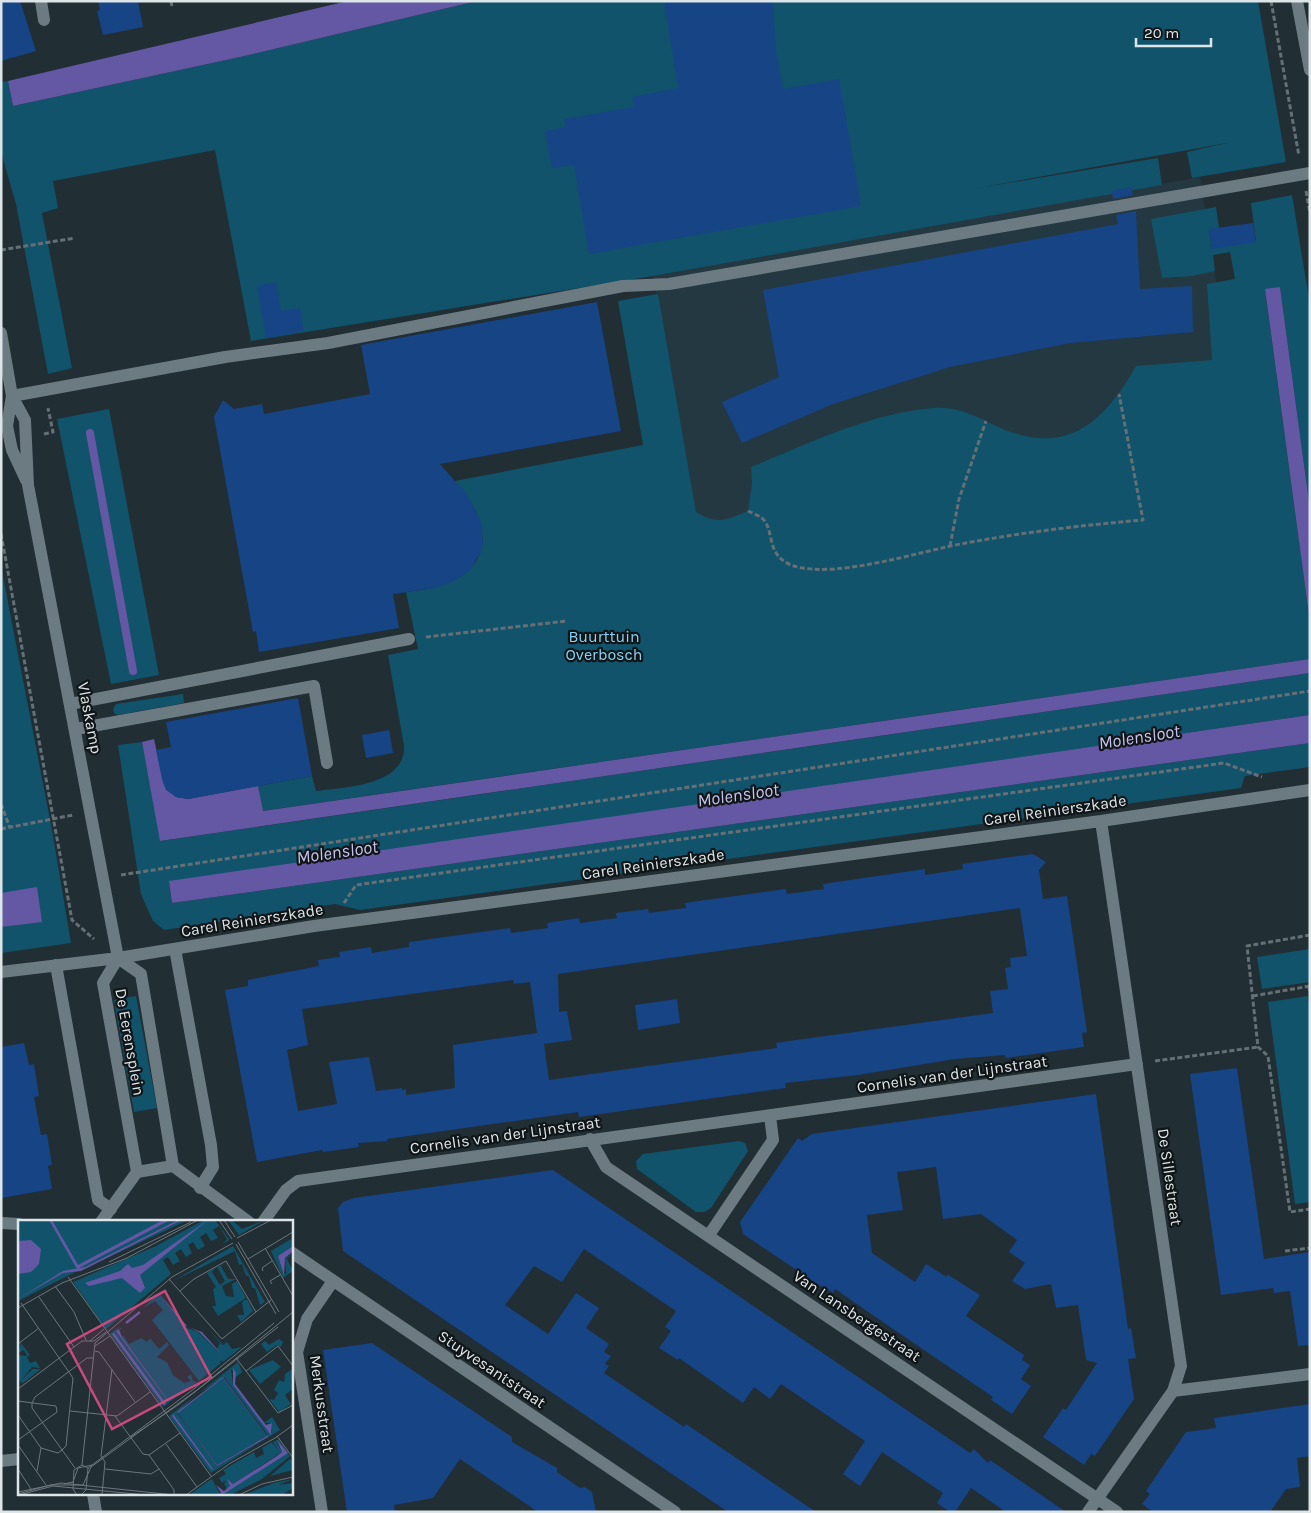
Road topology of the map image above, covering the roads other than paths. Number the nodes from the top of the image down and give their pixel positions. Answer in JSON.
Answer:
{"nodes":[{"id":1,"x":41,"y":1,"type":"edge"},
{"id":2,"x":1297,"y":1,"type":"edge"},
{"id":3,"x":44,"y":20,"type":"dead end"},
{"id":4,"x":1310,"y":70,"type":"edge"},
{"id":5,"x":1306,"y":174,"type":"edge"},
{"id":6,"x":1,"y":333,"type":"edge"},
{"id":7,"x":12,"y":396,"type":"junction"},
{"id":8,"x":28,"y":485,"type":"junction"},
{"id":9,"x":409,"y":639,"type":"road end"},
{"id":10,"x":70,"y":704,"type":"junction"},
{"id":11,"x":76,"y":729,"type":"junction"},
{"id":12,"x":327,"y":763,"type":"dead end"},
{"id":13,"x":1310,"y":790,"type":"edge"},
{"id":14,"x":1101,"y":821,"type":"junction"},
{"id":15,"x":175,"y":949,"type":"junction"},
{"id":16,"x":118,"y":958,"type":"junction"},
{"id":17,"x":56,"y":965,"type":"junction"},
{"id":18,"x":1,"y":972,"type":"edge"},
{"id":19,"x":1137,"y":1064,"type":"junction"},
{"id":20,"x":770,"y":1116,"type":"junction"},
{"id":21,"x":590,"y":1139,"type":"junction"},
{"id":22,"x":173,"y":1166,"type":"junction"},
{"id":23,"x":137,"y":1172,"type":"junction"},
{"id":24,"x":200,"y":1188,"type":"junction"},
{"id":25,"x":111,"y":1209,"type":"junction"},
{"id":26,"x":103,"y":1220,"type":"edge"},
{"id":27,"x":246,"y":1220,"type":"edge"},
{"id":28,"x":264,"y":1220,"type":"edge"},
{"id":29,"x":1,"y":1223,"type":"edge"},
{"id":30,"x":18,"y":1224,"type":"edge"},
{"id":31,"x":709,"y":1235,"type":"junction"},
{"id":32,"x":292,"y":1253,"type":"edge"},
{"id":33,"x":333,"y":1281,"type":"junction"},
{"id":34,"x":1310,"y":1374,"type":"edge"},
{"id":35,"x":1173,"y":1391,"type":"junction"},
{"id":36,"x":18,"y":1459,"type":"edge"},
{"id":37,"x":1,"y":1461,"type":"edge"},
{"id":38,"x":93,"y":1496,"type":"edge"},
{"id":39,"x":1097,"y":1498,"type":"junction"},
{"id":40,"x":96,"y":1512,"type":"edge"},
{"id":41,"x":322,"y":1512,"type":"edge"},
{"id":42,"x":676,"y":1512,"type":"edge"},
{"id":43,"x":1088,"y":1512,"type":"edge"},
{"id":44,"x":1117,"y":1512,"type":"edge"}],
"edges":[{"from":1,"to":3,"type":"street"},
{"from":2,"to":4,"type":"street"},
{"from":5,"to":7,"type":"street"},
{"from":6,"to":7,"type":"street","name":"Vlaskamp"},
{"from":7,"to":8,"type":"street","name":"Vlaskamp"},
{"from":7,"to":8,"type":"street","name":"Vlaskamp"},
{"from":8,"to":10,"type":"street","name":"Vlaskamp"},
{"from":9,"to":10,"type":"street"},
{"from":10,"to":11,"type":"street","name":"Vlaskamp"},
{"from":11,"to":12,"type":"street"},
{"from":11,"to":16,"type":"street","name":"Vlaskamp"},
{"from":13,"to":14,"type":"street","name":"Carel Reinierszkade"},
{"from":14,"to":15,"type":"street","name":"Carel Reinierszkade"},
{"from":14,"to":19,"type":"street","name":"De Sillestraat"},
{"from":15,"to":16,"type":"street","name":"Carel Reinierszkade"},
{"from":15,"to":24,"type":"street"},
{"from":16,"to":17,"type":"street","name":"Carel Reinierszkade"},
{"from":16,"to":22,"type":"street","name":"De Eerensplein"},
{"from":16,"to":23,"type":"street","name":"De Eerensplein"},
{"from":17,"to":18,"type":"street","name":"Carel Reinierszkade"},
{"from":17,"to":25,"type":"street"},
{"from":19,"to":20,"type":"street","name":"Cornelis van der Lijnstraat"},
{"from":19,"to":35,"type":"street","name":"De Sillestraat"},
{"from":20,"to":21,"type":"street","name":"Cornelis van der Lijnstraat"},
{"from":20,"to":31,"type":"street"},
{"from":21,"to":28,"type":"street","name":"Cornelis van der Lijnstraat"},
{"from":21,"to":31,"type":"street","name":"Van Lansbergestraat"},
{"from":22,"to":23,"type":"street"},
{"from":22,"to":24,"type":"street"},
{"from":23,"to":25,"type":"street"},
{"from":24,"to":27,"type":"street"},
{"from":25,"to":26,"type":"street"},
{"from":29,"to":30,"type":"street"},
{"from":31,"to":39,"type":"street","name":"Van Lansbergestraat"},
{"from":32,"to":33,"type":"street","name":"Stuyvesantstraat"},
{"from":33,"to":41,"type":"street","name":"Merkusstraat"},
{"from":33,"to":42,"type":"street","name":"Stuyvesantstraat"},
{"from":34,"to":35,"type":"street"},
{"from":35,"to":39,"type":"street","name":"De Sillestraat"},
{"from":36,"to":37,"type":"street"},
{"from":38,"to":40,"type":"street"},
{"from":39,"to":43,"type":"street","name":"De Sillestraat"},
{"from":39,"to":44,"type":"street","name":"Van Lansbergestraat"}]}
